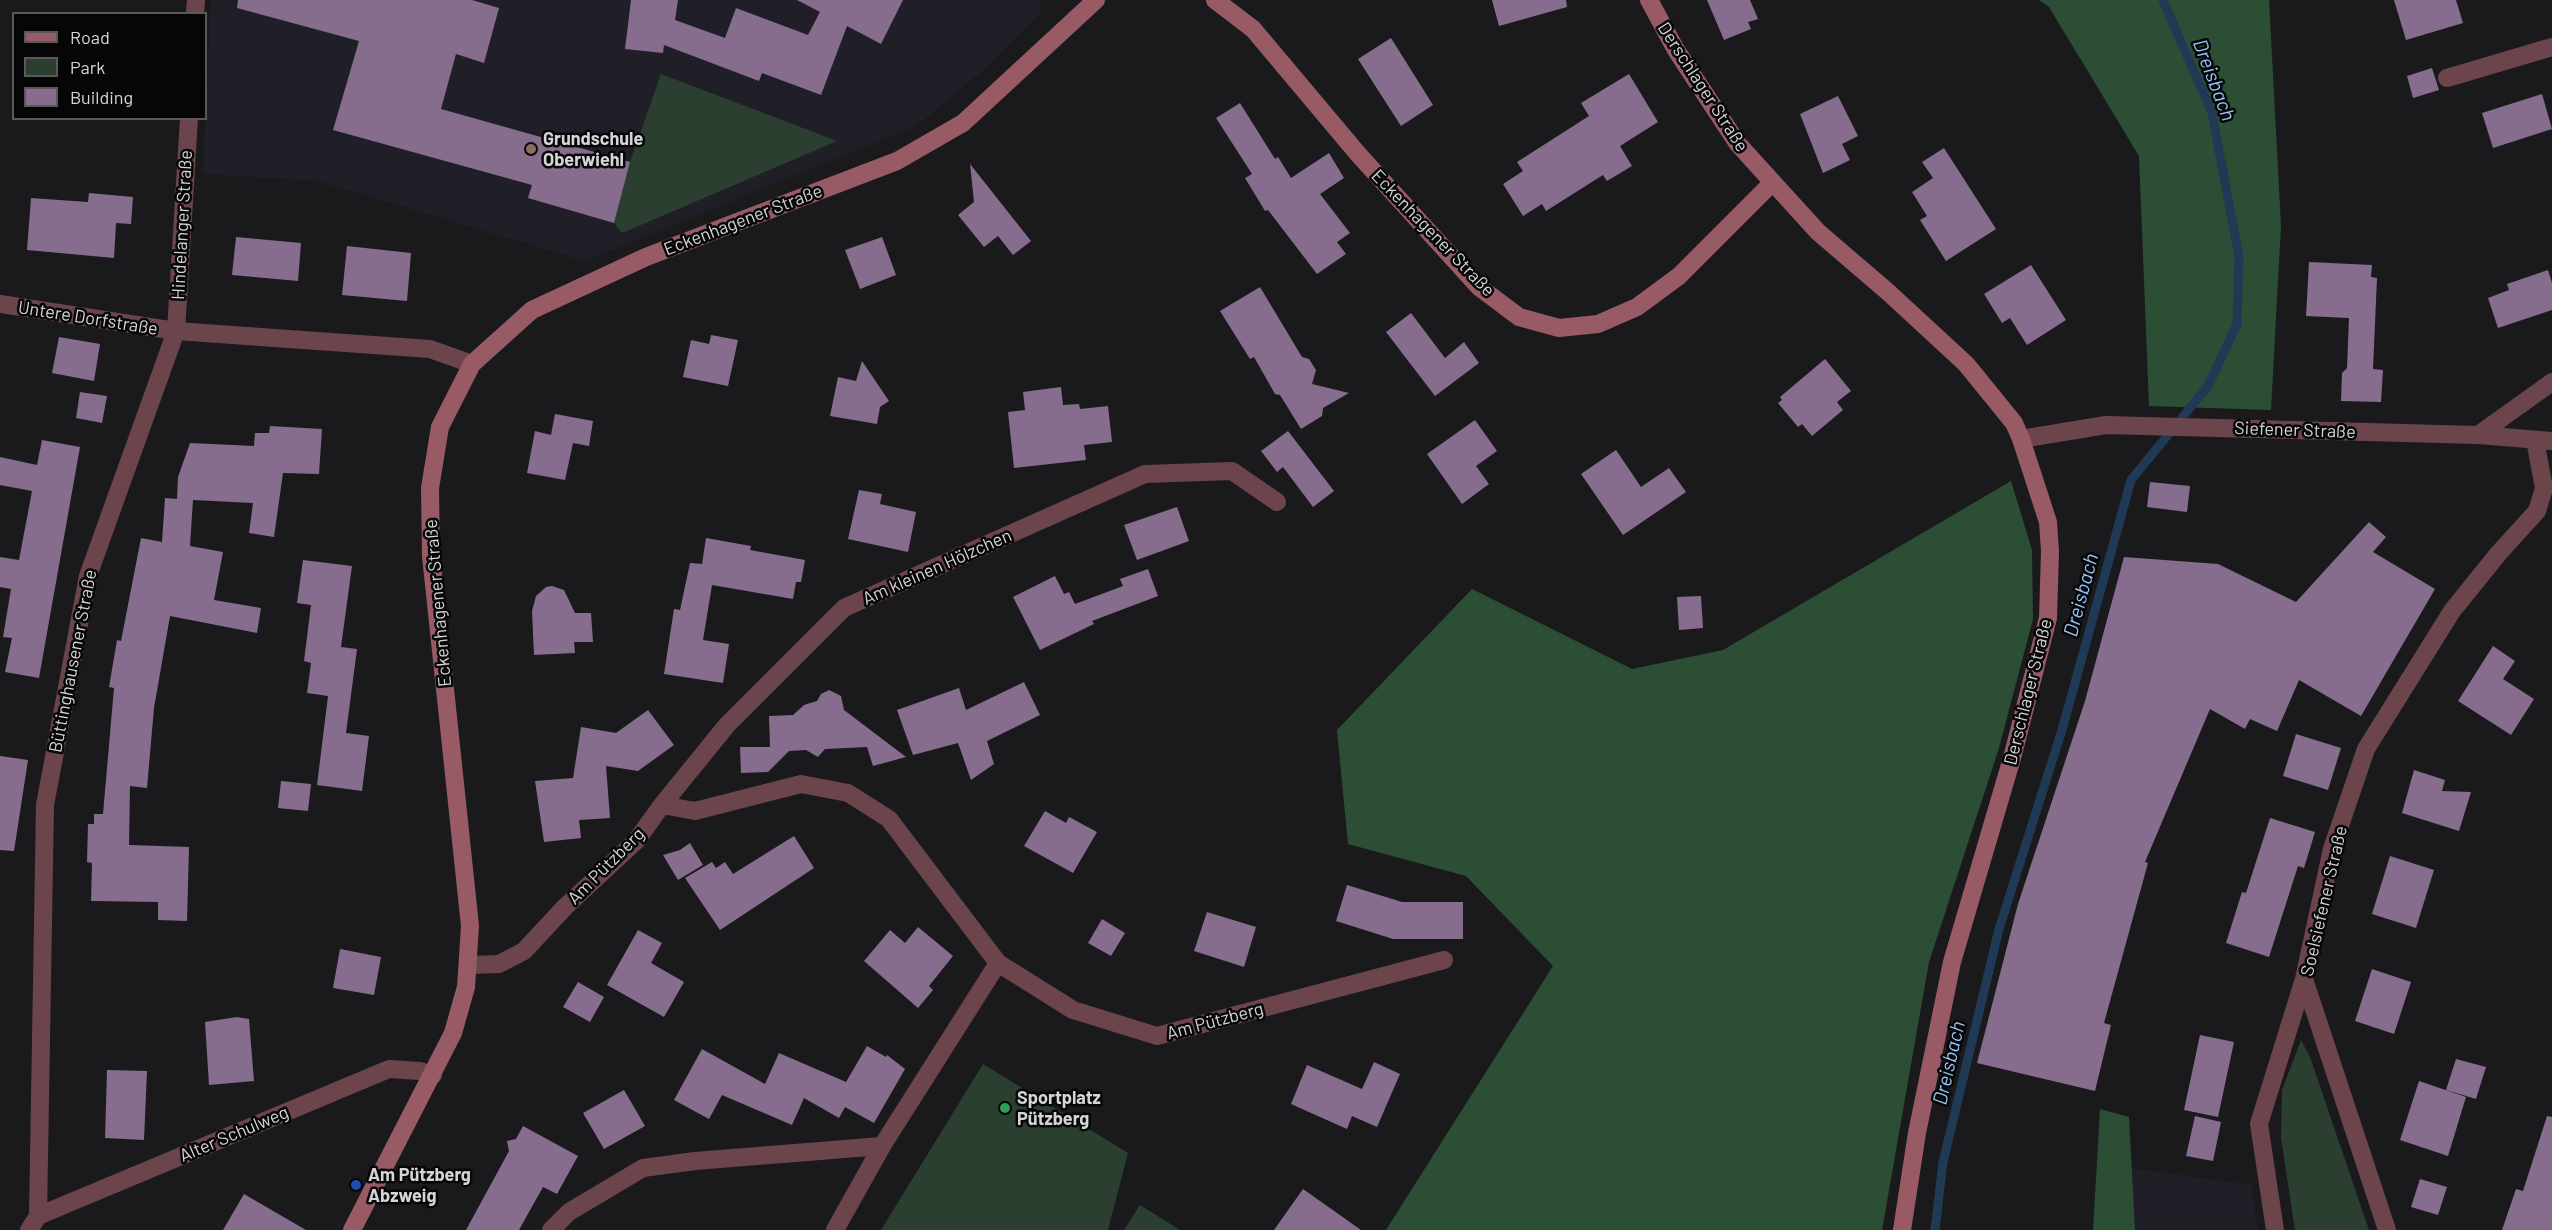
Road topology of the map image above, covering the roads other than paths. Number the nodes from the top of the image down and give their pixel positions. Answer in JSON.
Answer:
{"nodes":[{"id":1,"x":1096,"y":0,"type":"edge"},
{"id":2,"x":1215,"y":0,"type":"edge"},
{"id":3,"x":1649,"y":0,"type":"edge"},
{"id":4,"x":2552,"y":47,"type":"edge"},
{"id":5,"x":2447,"y":78,"type":"dead end"},
{"id":6,"x":189,"y":120,"type":"edge"},
{"id":7,"x":1772,"y":183,"type":"junction"},
{"id":8,"x":0,"y":304,"type":"edge"},
{"id":9,"x":176,"y":331,"type":"junction"},
{"id":10,"x":472,"y":364,"type":"junction"},
{"id":11,"x":2552,"y":382,"type":"edge"},
{"id":12,"x":2478,"y":435,"type":"junction"},
{"id":13,"x":2021,"y":439,"type":"junction"},
{"id":14,"x":2544,"y":440,"type":"edge"},
{"id":15,"x":1277,"y":502,"type":"dead end"},
{"id":16,"x":662,"y":805,"type":"junction"},
{"id":17,"x":1444,"y":960,"type":"dead end"},
{"id":18,"x":998,"y":963,"type":"junction"},
{"id":19,"x":468,"y":966,"type":"junction"},
{"id":20,"x":2304,"y":979,"type":"junction"},
{"id":21,"x":433,"y":1075,"type":"junction"},
{"id":22,"x":882,"y":1146,"type":"junction"},
{"id":23,"x":34,"y":1223,"type":"edge"},
{"id":24,"x":352,"y":1230,"type":"edge"},
{"id":25,"x":551,"y":1230,"type":"edge"},
{"id":26,"x":835,"y":1230,"type":"edge"},
{"id":27,"x":1902,"y":1230,"type":"edge"},
{"id":28,"x":2276,"y":1230,"type":"edge"},
{"id":29,"x":2387,"y":1230,"type":"edge"}],
"edges":[{"from":1,"to":10,"type":"main road","name":"Eckenhagener Straße"},
{"from":2,"to":7,"type":"main road","name":"Eckenhagener Straße"},
{"from":3,"to":7,"type":"main road","name":"Derschlager Straße"},
{"from":4,"to":5,"type":"street"},
{"from":6,"to":9,"type":"street","name":"Hindelanger Straße"},
{"from":7,"to":13,"type":"main road","name":"Derschlager Straße"},
{"from":8,"to":9,"type":"street","name":"Untere Dorfstraße"},
{"from":9,"to":10,"type":"street"},
{"from":9,"to":23,"type":"street","name":"Büttinghausener Straße"},
{"from":10,"to":19,"type":"main road","name":"Eckenhagener Straße"},
{"from":11,"to":12,"type":"street"},
{"from":12,"to":13,"type":"street","name":"Siefener Straße"},
{"from":12,"to":14,"type":"street","name":"Siefener Straße"},
{"from":13,"to":27,"type":"main road","name":"Derschlager Straße"},
{"from":14,"to":20,"type":"street","name":"Soelsiefener Straße"},
{"from":15,"to":16,"type":"street","name":"Am kleinen Hölzchen"},
{"from":16,"to":18,"type":"street","name":"Am Pützberg"},
{"from":16,"to":19,"type":"street","name":"Am Pützberg"},
{"from":17,"to":18,"type":"street","name":"Am Pützberg"},
{"from":18,"to":22,"type":"street"},
{"from":19,"to":21,"type":"main road","name":"Eckenhagener Straße"},
{"from":20,"to":28,"type":"street"},
{"from":20,"to":29,"type":"street","name":"Soelsiefener Straße"},
{"from":21,"to":23,"type":"street","name":"Alter Schulweg"},
{"from":21,"to":24,"type":"main road","name":"Eckenhagener Straße"},
{"from":22,"to":25,"type":"street"},
{"from":22,"to":26,"type":"street"}]}
